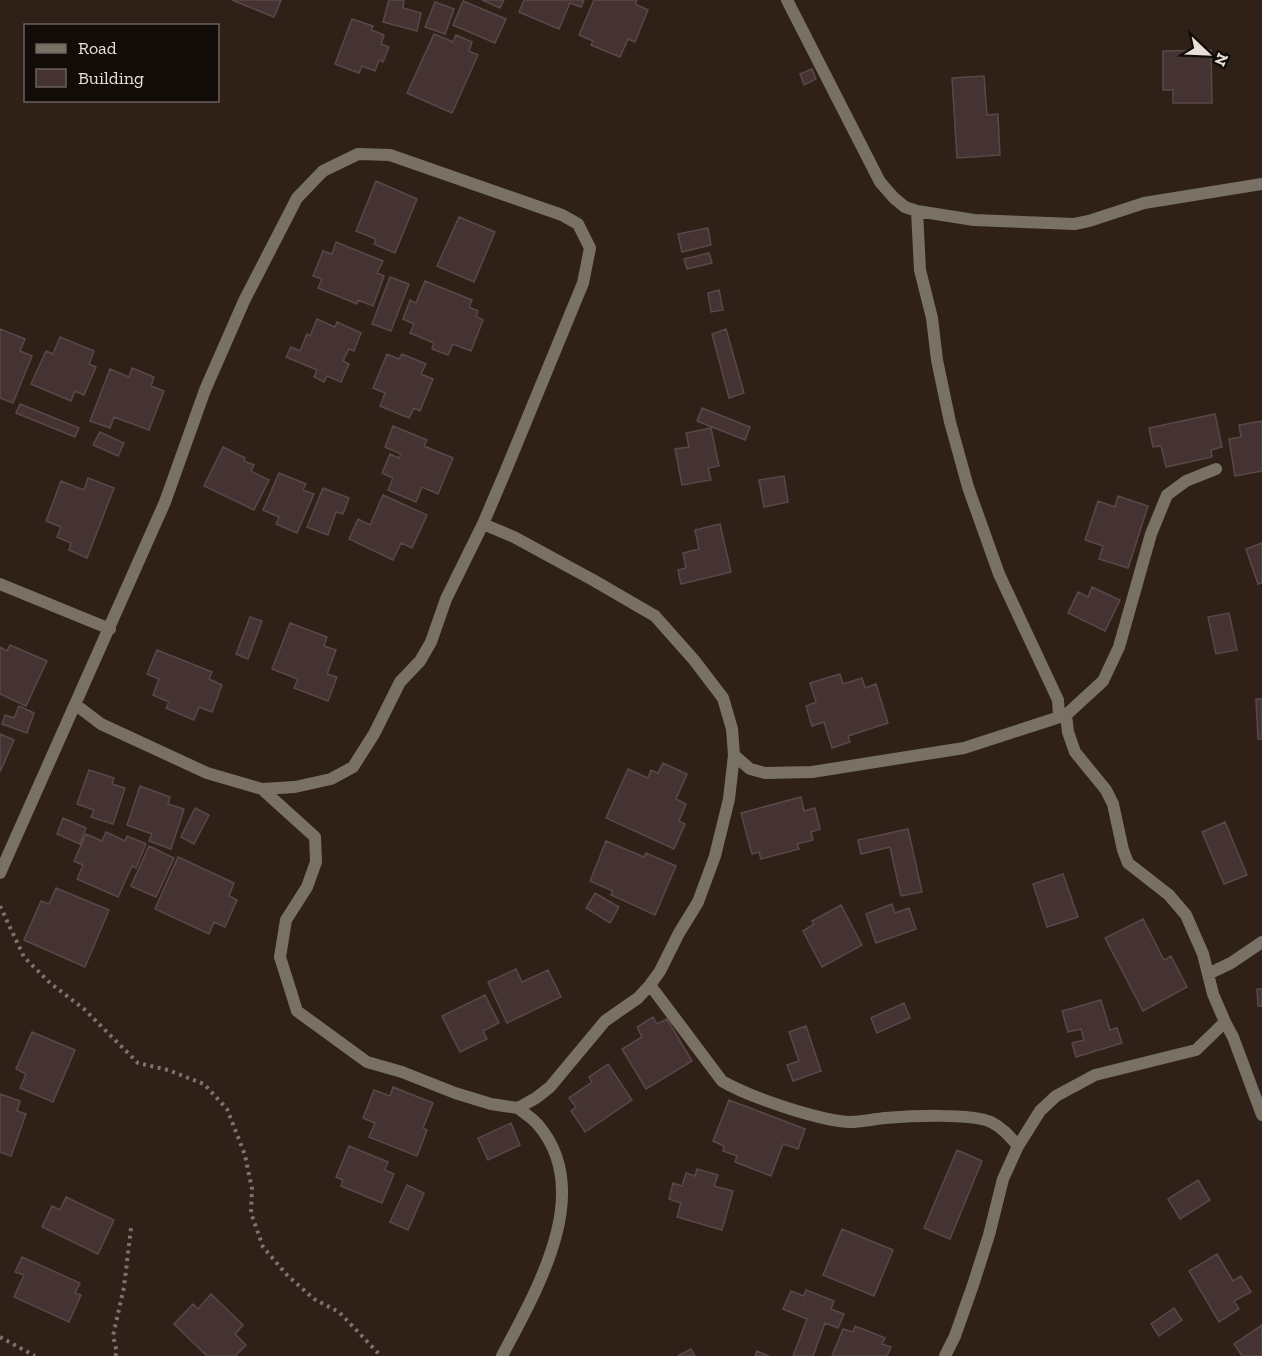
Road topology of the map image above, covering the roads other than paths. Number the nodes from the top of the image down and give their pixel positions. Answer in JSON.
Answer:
{"nodes":[{"id":1,"x":787,"y":0,"type":"edge"},
{"id":2,"x":1262,"y":184,"type":"edge"},
{"id":3,"x":917,"y":211,"type":"junction"},
{"id":4,"x":1216,"y":469,"type":"dead end"},
{"id":5,"x":483,"y":524,"type":"junction"},
{"id":6,"x":0,"y":584,"type":"edge"},
{"id":7,"x":110,"y":630,"type":"junction"},
{"id":8,"x":76,"y":705,"type":"junction"},
{"id":9,"x":1063,"y":716,"type":"junction"},
{"id":10,"x":734,"y":755,"type":"junction"},
{"id":11,"x":262,"y":789,"type":"junction"},
{"id":12,"x":0,"y":873,"type":"edge"},
{"id":13,"x":1262,"y":942,"type":"edge"},
{"id":14,"x":1209,"y":974,"type":"junction"},
{"id":15,"x":650,"y":985,"type":"junction"},
{"id":16,"x":1225,"y":1022,"type":"junction"},
{"id":17,"x":518,"y":1108,"type":"junction"},
{"id":18,"x":1260,"y":1109,"type":"edge"},
{"id":19,"x":1018,"y":1146,"type":"junction"},
{"id":20,"x":502,"y":1356,"type":"edge"},
{"id":21,"x":945,"y":1356,"type":"edge"}],
"edges":[{"from":1,"to":3,"type":"street"},
{"from":2,"to":3,"type":"street"},
{"from":3,"to":9,"type":"street"},
{"from":4,"to":9,"type":"street"},
{"from":5,"to":7,"type":"street"},
{"from":5,"to":10,"type":"street"},
{"from":5,"to":11,"type":"street"},
{"from":6,"to":7,"type":"street"},
{"from":7,"to":8,"type":"street"},
{"from":8,"to":11,"type":"street"},
{"from":8,"to":12,"type":"street"},
{"from":9,"to":10,"type":"street"},
{"from":9,"to":14,"type":"street"},
{"from":10,"to":15,"type":"street"},
{"from":11,"to":17,"type":"street"},
{"from":13,"to":14,"type":"street"},
{"from":14,"to":16,"type":"street"},
{"from":15,"to":17,"type":"street"},
{"from":15,"to":19,"type":"street"},
{"from":16,"to":18,"type":"street"},
{"from":16,"to":19,"type":"street"},
{"from":17,"to":20,"type":"street"},
{"from":19,"to":21,"type":"street"}]}
